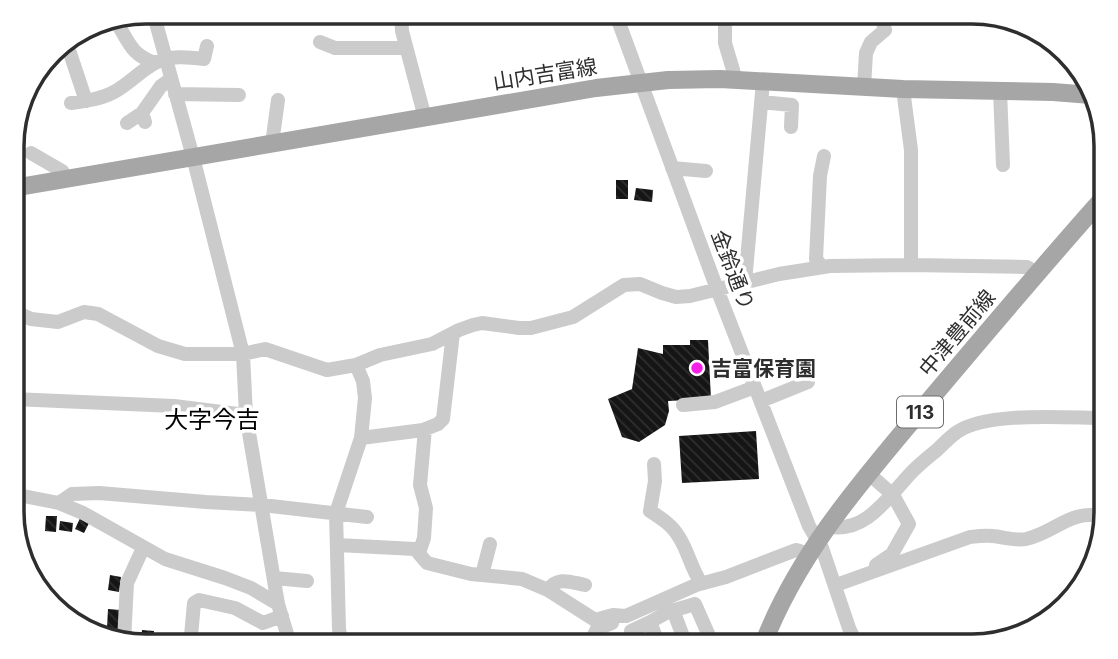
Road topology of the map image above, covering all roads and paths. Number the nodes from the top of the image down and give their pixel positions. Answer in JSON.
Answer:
{"nodes":[{"id":1,"x":155,"y":24,"type":"edge"},
{"id":2,"x":402,"y":24,"type":"edge"},
{"id":3,"x":619,"y":24,"type":"edge"},
{"id":4,"x":883,"y":24,"type":"edge"},
{"id":5,"x":725,"y":27,"type":"dead end"},
{"id":6,"x":120,"y":28,"type":"edge"},
{"id":7,"x":320,"y":42,"type":"dead end"},
{"id":8,"x":207,"y":46,"type":"dead end"},
{"id":9,"x":407,"y":48,"type":"junction"},
{"id":10,"x":70,"y":52,"type":"edge"},
{"id":11,"x":160,"y":61,"type":"junction"},
{"id":12,"x":736,"y":80,"type":"junction"},
{"id":13,"x":763,"y":82,"type":"junction"},
{"id":14,"x":641,"y":83,"type":"junction"},
{"id":15,"x":173,"y":86,"type":"junction"},
{"id":16,"x":864,"y":87,"type":"junction"},
{"id":17,"x":903,"y":89,"type":"junction"},
{"id":18,"x":1000,"y":91,"type":"junction"},
{"id":19,"x":1082,"y":94,"type":"edge"},
{"id":20,"x":239,"y":95,"type":"dead end"},
{"id":21,"x":278,"y":100,"type":"dead end"},
{"id":22,"x":86,"y":101,"type":"junction"},
{"id":23,"x":761,"y":102,"type":"junction"},
{"id":24,"x":71,"y":103,"type":"dead end"},
{"id":25,"x":425,"y":118,"type":"junction"},
{"id":26,"x":127,"y":123,"type":"dead end"},
{"id":27,"x":791,"y":127,"type":"dead end"},
{"id":28,"x":272,"y":144,"type":"junction"},
{"id":29,"x":31,"y":153,"type":"dead end"},
{"id":30,"x":824,"y":156,"type":"dead end"},
{"id":31,"x":193,"y":157,"type":"junction"},
{"id":32,"x":1003,"y":165,"type":"dead end"},
{"id":33,"x":672,"y":167,"type":"junction"},
{"id":34,"x":706,"y":171,"type":"dead end"},
{"id":35,"x":67,"y":179,"type":"junction"},
{"id":36,"x":24,"y":186,"type":"edge"},
{"id":37,"x":1093,"y":210,"type":"edge"},
{"id":38,"x":911,"y":265,"type":"junction"},
{"id":39,"x":822,"y":267,"type":"junction"},
{"id":40,"x":1037,"y":273,"type":"junction"},
{"id":41,"x":745,"y":282,"type":"junction"},
{"id":42,"x":717,"y":289,"type":"junction"},
{"id":43,"x":24,"y":316,"type":"edge"},
{"id":44,"x":453,"y":333,"type":"junction"},
{"id":45,"x":243,"y":354,"type":"junction"},
{"id":46,"x":746,"y":363,"type":"junction"},
{"id":47,"x":356,"y":365,"type":"junction"},
{"id":48,"x":726,"y":365,"type":"dead end"},
{"id":49,"x":808,"y":382,"type":"dead end"},
{"id":50,"x":758,"y":394,"type":"junction"},
{"id":51,"x":24,"y":399,"type":"edge"},
{"id":52,"x":683,"y":404,"type":"dead end"},
{"id":53,"x":246,"y":415,"type":"junction"},
{"id":54,"x":1093,"y":418,"type":"edge"},
{"id":55,"x":425,"y":429,"type":"junction"},
{"id":56,"x":361,"y":438,"type":"junction"},
{"id":57,"x":654,"y":464,"type":"dead end"},
{"id":58,"x":868,"y":474,"type":"junction"},
{"id":59,"x":893,"y":495,"type":"junction"},
{"id":60,"x":24,"y":496,"type":"edge"},
{"id":61,"x":58,"y":503,"type":"junction"},
{"id":62,"x":262,"y":505,"type":"junction"},
{"id":63,"x":336,"y":513,"type":"junction"},
{"id":64,"x":1093,"y":514,"type":"edge"},
{"id":65,"x":368,"y":517,"type":"dead end"},
{"id":66,"x":818,"y":540,"type":"junction"},
{"id":67,"x":490,"y":544,"type":"dead end"},
{"id":68,"x":337,"y":545,"type":"junction"},
{"id":69,"x":143,"y":548,"type":"junction"},
{"id":70,"x":419,"y":554,"type":"junction"},
{"id":71,"x":879,"y":570,"type":"junction"},
{"id":72,"x":482,"y":575,"type":"junction"},
{"id":73,"x":274,"y":578,"type":"junction"},
{"id":74,"x":307,"y":581,"type":"dead end"},
{"id":75,"x":701,"y":583,"type":"junction"},
{"id":76,"x":585,"y":585,"type":"dead end"},
{"id":77,"x":836,"y":585,"type":"junction"},
{"id":78,"x":548,"y":590,"type":"junction"},
{"id":79,"x":668,"y":607,"type":"junction"},
{"id":80,"x":280,"y":610,"type":"junction"},
{"id":81,"x":626,"y":616,"type":"junction"},
{"id":82,"x":650,"y":622,"type":"junction"},
{"id":83,"x":124,"y":632,"type":"edge"},
{"id":84,"x":191,"y":634,"type":"edge"},
{"id":85,"x":287,"y":634,"type":"edge"},
{"id":86,"x":340,"y":634,"type":"edge"},
{"id":87,"x":594,"y":634,"type":"edge"},
{"id":88,"x":632,"y":634,"type":"edge"},
{"id":89,"x":655,"y":634,"type":"edge"},
{"id":90,"x":681,"y":634,"type":"edge"},
{"id":91,"x":708,"y":634,"type":"edge"},
{"id":92,"x":768,"y":634,"type":"edge"},
{"id":93,"x":852,"y":634,"type":"edge"}],
"edges":[{"from":1,"to":11,"type":"street"},
{"from":2,"to":9,"type":"street"},
{"from":3,"to":14,"type":"street","name":"金鈴通り"},
{"from":4,"to":16,"type":"street"},
{"from":5,"to":12,"type":"street"},
{"from":6,"to":11,"type":"street"},
{"from":7,"to":9,"type":"street"},
{"from":8,"to":11,"type":"street"},
{"from":9,"to":25,"type":"street"},
{"from":10,"to":22,"type":"street"},
{"from":11,"to":15,"type":"street"},
{"from":11,"to":22,"type":"street"},
{"from":12,"to":13,"type":"main road","name":"山内吉富線"},
{"from":12,"to":14,"type":"main road","name":"山内吉富線"},
{"from":13,"to":16,"type":"main road","name":"山内吉富線"},
{"from":13,"to":23,"type":"street"},
{"from":14,"to":25,"type":"main road","name":"山内吉富線"},
{"from":14,"to":33,"type":"street","name":"金鈴通り"},
{"from":15,"to":20,"type":"street"},
{"from":15,"to":26,"type":"street"},
{"from":15,"to":31,"type":"street"},
{"from":16,"to":17,"type":"main road","name":"山内吉富線"},
{"from":17,"to":18,"type":"main road","name":"山内吉富線"},
{"from":17,"to":38,"type":"street"},
{"from":18,"to":19,"type":"main road","name":"山内吉富線"},
{"from":18,"to":32,"type":"street"},
{"from":21,"to":28,"type":"street"},
{"from":22,"to":24,"type":"street"},
{"from":23,"to":27,"type":"street"},
{"from":23,"to":41,"type":"street"},
{"from":25,"to":28,"type":"main road","name":"山内吉富線"},
{"from":28,"to":31,"type":"main road","name":"山内吉富線"},
{"from":29,"to":35,"type":"street"},
{"from":30,"to":39,"type":"street"},
{"from":31,"to":35,"type":"main road","name":"山内吉富線"},
{"from":31,"to":45,"type":"street"},
{"from":33,"to":34,"type":"street"},
{"from":33,"to":42,"type":"street","name":"金鈴通り"},
{"from":35,"to":36,"type":"main road","name":"山内吉富線"},
{"from":37,"to":40,"type":"main road","name":"中津豊前線","number":"113"},
{"from":38,"to":39,"type":"street"},
{"from":38,"to":40,"type":"street"},
{"from":39,"to":41,"type":"street"},
{"from":40,"to":58,"type":"main road","name":"中津豊前線","number":"113"},
{"from":41,"to":42,"type":"street"},
{"from":42,"to":44,"type":"street"},
{"from":42,"to":46,"type":"street","name":"金鈴通り"},
{"from":43,"to":45,"type":"street"},
{"from":44,"to":47,"type":"street"},
{"from":44,"to":55,"type":"street"},
{"from":45,"to":47,"type":"street"},
{"from":45,"to":53,"type":"street"},
{"from":46,"to":48,"type":"street"},
{"from":46,"to":50,"type":"street","name":"金鈴通り"},
{"from":47,"to":56,"type":"street"},
{"from":49,"to":50,"type":"street"},
{"from":50,"to":52,"type":"street"},
{"from":50,"to":66,"type":"street","name":"金鈴通り"},
{"from":51,"to":53,"type":"street"},
{"from":53,"to":62,"type":"street"},
{"from":54,"to":59,"type":"street"},
{"from":55,"to":56,"type":"street"},
{"from":55,"to":70,"type":"street"},
{"from":56,"to":63,"type":"street"},
{"from":57,"to":75,"type":"street"},
{"from":58,"to":59,"type":"street"},
{"from":58,"to":66,"type":"main road","name":"中津豊前線","number":"113"},
{"from":59,"to":66,"type":"street"},
{"from":59,"to":71,"type":"street"},
{"from":60,"to":61,"type":"street"},
{"from":61,"to":62,"type":"street"},
{"from":61,"to":69,"type":"street"},
{"from":62,"to":63,"type":"street"},
{"from":62,"to":73,"type":"street"},
{"from":63,"to":65,"type":"street"},
{"from":63,"to":68,"type":"street"},
{"from":64,"to":71,"type":"street"},
{"from":66,"to":75,"type":"street"},
{"from":66,"to":77,"type":"street","name":"金鈴通り"},
{"from":66,"to":92,"type":"main road","name":"中津豊前線","number":"113"},
{"from":67,"to":72,"type":"street"},
{"from":68,"to":70,"type":"street"},
{"from":68,"to":86,"type":"street"},
{"from":69,"to":80,"type":"street"},
{"from":69,"to":83,"type":"street"},
{"from":70,"to":72,"type":"street"},
{"from":71,"to":77,"type":"street"},
{"from":72,"to":78,"type":"street"},
{"from":73,"to":74,"type":"street"},
{"from":73,"to":80,"type":"street"},
{"from":75,"to":79,"type":"street"},
{"from":76,"to":78,"type":"street"},
{"from":77,"to":93,"type":"street","name":"金鈴通り"},
{"from":78,"to":81,"type":"street"},
{"from":79,"to":81,"type":"street"},
{"from":79,"to":82,"type":"street"},
{"from":79,"to":90,"type":"street"},
{"from":79,"to":91,"type":"street"},
{"from":80,"to":84,"type":"street"},
{"from":80,"to":85,"type":"street"},
{"from":81,"to":87,"type":"street"},
{"from":82,"to":88,"type":"street"},
{"from":82,"to":89,"type":"street"}]}
